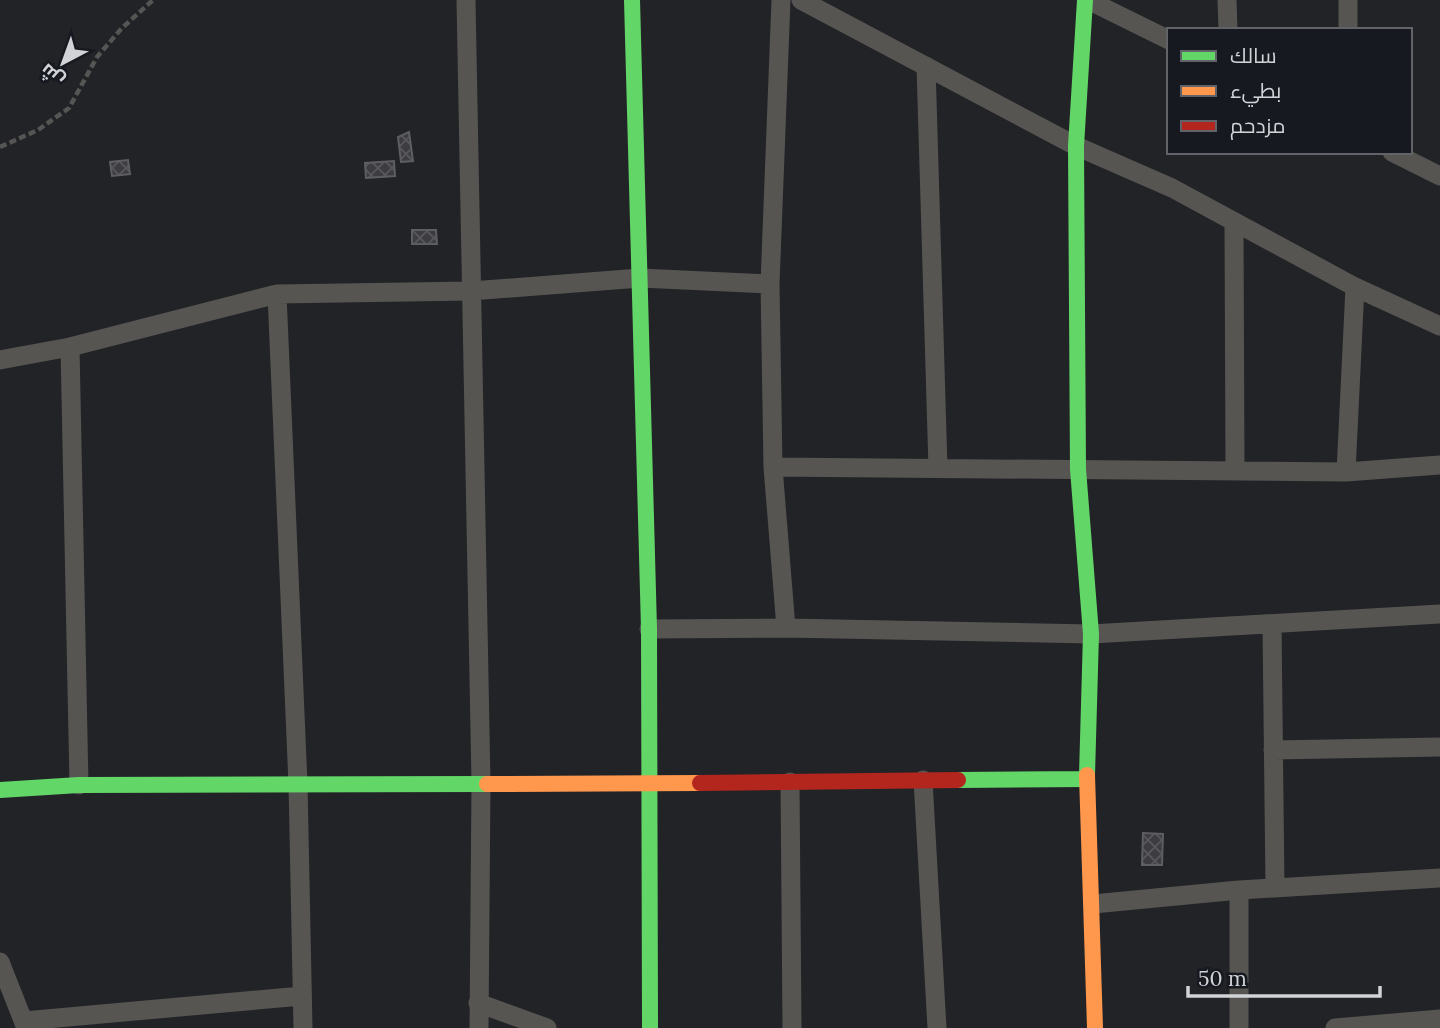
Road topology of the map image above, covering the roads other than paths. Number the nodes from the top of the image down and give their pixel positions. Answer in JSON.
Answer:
{"nodes":[{"id":1,"x":466,"y":0,"type":"edge"},
{"id":2,"x":632,"y":0,"type":"edge"},
{"id":3,"x":781,"y":0,"type":"edge"},
{"id":4,"x":801,"y":0,"type":"edge"},
{"id":5,"x":1087,"y":0,"type":"edge"},
{"id":6,"x":1227,"y":0,"type":"edge"},
{"id":7,"x":1348,"y":0,"type":"edge"},
{"id":8,"x":1228,"y":28,"type":"edge"},
{"id":9,"x":1348,"y":28,"type":"edge"},
{"id":10,"x":1167,"y":39,"type":"edge"},
{"id":11,"x":926,"y":66,"type":"junction"},
{"id":12,"x":1076,"y":146,"type":"junction"},
{"id":13,"x":1396,"y":154,"type":"edge"},
{"id":14,"x":1440,"y":176,"type":"edge"},
{"id":15,"x":1234,"y":222,"type":"junction"},
{"id":16,"x":640,"y":278,"type":"junction"},
{"id":17,"x":770,"y":284,"type":"junction"},
{"id":18,"x":1355,"y":287,"type":"junction"},
{"id":19,"x":471,"y":291,"type":"junction"},
{"id":20,"x":277,"y":294,"type":"junction"},
{"id":21,"x":1440,"y":326,"type":"edge"},
{"id":22,"x":70,"y":347,"type":"junction"},
{"id":23,"x":0,"y":360,"type":"edge"},
{"id":24,"x":1440,"y":465,"type":"edge"},
{"id":25,"x":773,"y":467,"type":"junction"},
{"id":26,"x":937,"y":468,"type":"junction"},
{"id":27,"x":1078,"y":469,"type":"junction"},
{"id":28,"x":1235,"y":471,"type":"junction"},
{"id":29,"x":1346,"y":472,"type":"junction"},
{"id":30,"x":1440,"y":614,"type":"edge"},
{"id":31,"x":1272,"y":624,"type":"junction"},
{"id":32,"x":786,"y":628,"type":"junction"},
{"id":33,"x":649,"y":629,"type":"junction"},
{"id":34,"x":1091,"y":634,"type":"junction"},
{"id":35,"x":1440,"y":747,"type":"edge"},
{"id":36,"x":1273,"y":750,"type":"junction"},
{"id":37,"x":1087,"y":779,"type":"junction"},
{"id":38,"x":923,"y":780,"type":"junction"},
{"id":39,"x":790,"y":782,"type":"junction"},
{"id":40,"x":481,"y":783,"type":"junction"},
{"id":41,"x":298,"y":784,"type":"junction"},
{"id":42,"x":647,"y":784,"type":"junction"},
{"id":43,"x":79,"y":785,"type":"junction"},
{"id":44,"x":0,"y":790,"type":"edge"},
{"id":45,"x":1440,"y":878,"type":"edge"},
{"id":46,"x":1275,"y":888,"type":"junction"},
{"id":47,"x":1239,"y":890,"type":"junction"},
{"id":48,"x":1093,"y":904,"type":"junction"},
{"id":49,"x":0,"y":962,"type":"edge"},
{"id":50,"x":302,"y":996,"type":"junction"},
{"id":51,"x":478,"y":1003,"type":"junction"},
{"id":52,"x":1440,"y":1019,"type":"edge"},
{"id":53,"x":25,"y":1024,"type":"edge"},
{"id":54,"x":1368,"y":1027,"type":"edge"},
{"id":55,"x":303,"y":1028,"type":"edge"},
{"id":56,"x":480,"y":1028,"type":"edge"},
{"id":57,"x":547,"y":1028,"type":"edge"},
{"id":58,"x":650,"y":1028,"type":"edge"},
{"id":59,"x":792,"y":1028,"type":"edge"},
{"id":60,"x":937,"y":1028,"type":"edge"},
{"id":61,"x":1095,"y":1028,"type":"edge"},
{"id":62,"x":1239,"y":1028,"type":"edge"},
{"id":63,"x":1335,"y":1028,"type":"edge"}],
"edges":[{"from":1,"to":19,"type":"street"},
{"from":2,"to":16,"type":"street"},
{"from":3,"to":17,"type":"street"},
{"from":4,"to":11,"type":"street"},
{"from":5,"to":10,"type":"street"},
{"from":5,"to":12,"type":"street"},
{"from":6,"to":8,"type":"street"},
{"from":7,"to":9,"type":"street"},
{"from":11,"to":12,"type":"street"},
{"from":11,"to":26,"type":"street"},
{"from":12,"to":15,"type":"street"},
{"from":12,"to":27,"type":"street"},
{"from":13,"to":14,"type":"street"},
{"from":15,"to":18,"type":"street"},
{"from":15,"to":28,"type":"street"},
{"from":16,"to":17,"type":"street"},
{"from":16,"to":19,"type":"street"},
{"from":16,"to":33,"type":"street"},
{"from":17,"to":25,"type":"street"},
{"from":18,"to":21,"type":"street"},
{"from":18,"to":29,"type":"street"},
{"from":19,"to":20,"type":"street"},
{"from":19,"to":40,"type":"street"},
{"from":20,"to":22,"type":"street"},
{"from":20,"to":41,"type":"street"},
{"from":22,"to":23,"type":"street"},
{"from":22,"to":43,"type":"street"},
{"from":24,"to":29,"type":"street"},
{"from":25,"to":26,"type":"street"},
{"from":25,"to":32,"type":"street"},
{"from":26,"to":27,"type":"street"},
{"from":27,"to":28,"type":"street"},
{"from":27,"to":34,"type":"street"},
{"from":28,"to":29,"type":"street"},
{"from":30,"to":31,"type":"street"},
{"from":31,"to":34,"type":"street"},
{"from":31,"to":36,"type":"street"},
{"from":32,"to":33,"type":"street"},
{"from":32,"to":34,"type":"street"},
{"from":33,"to":42,"type":"street"},
{"from":34,"to":37,"type":"street"},
{"from":35,"to":36,"type":"street"},
{"from":36,"to":46,"type":"street"},
{"from":37,"to":38,"type":"street"},
{"from":37,"to":48,"type":"street"},
{"from":38,"to":39,"type":"street"},
{"from":38,"to":60,"type":"street"},
{"from":39,"to":42,"type":"street"},
{"from":39,"to":59,"type":"street"},
{"from":40,"to":41,"type":"street"},
{"from":40,"to":42,"type":"street"},
{"from":40,"to":51,"type":"street"},
{"from":41,"to":43,"type":"street"},
{"from":41,"to":50,"type":"street"},
{"from":42,"to":58,"type":"street"},
{"from":43,"to":44,"type":"street"},
{"from":45,"to":46,"type":"street"},
{"from":46,"to":47,"type":"street"},
{"from":47,"to":48,"type":"street"},
{"from":47,"to":62,"type":"street"},
{"from":48,"to":61,"type":"street"},
{"from":49,"to":53,"type":"street"},
{"from":50,"to":53,"type":"street"},
{"from":50,"to":55,"type":"street"},
{"from":51,"to":56,"type":"street"},
{"from":51,"to":57,"type":"street"},
{"from":52,"to":54,"type":"street"},
{"from":54,"to":63,"type":"street"}]}
